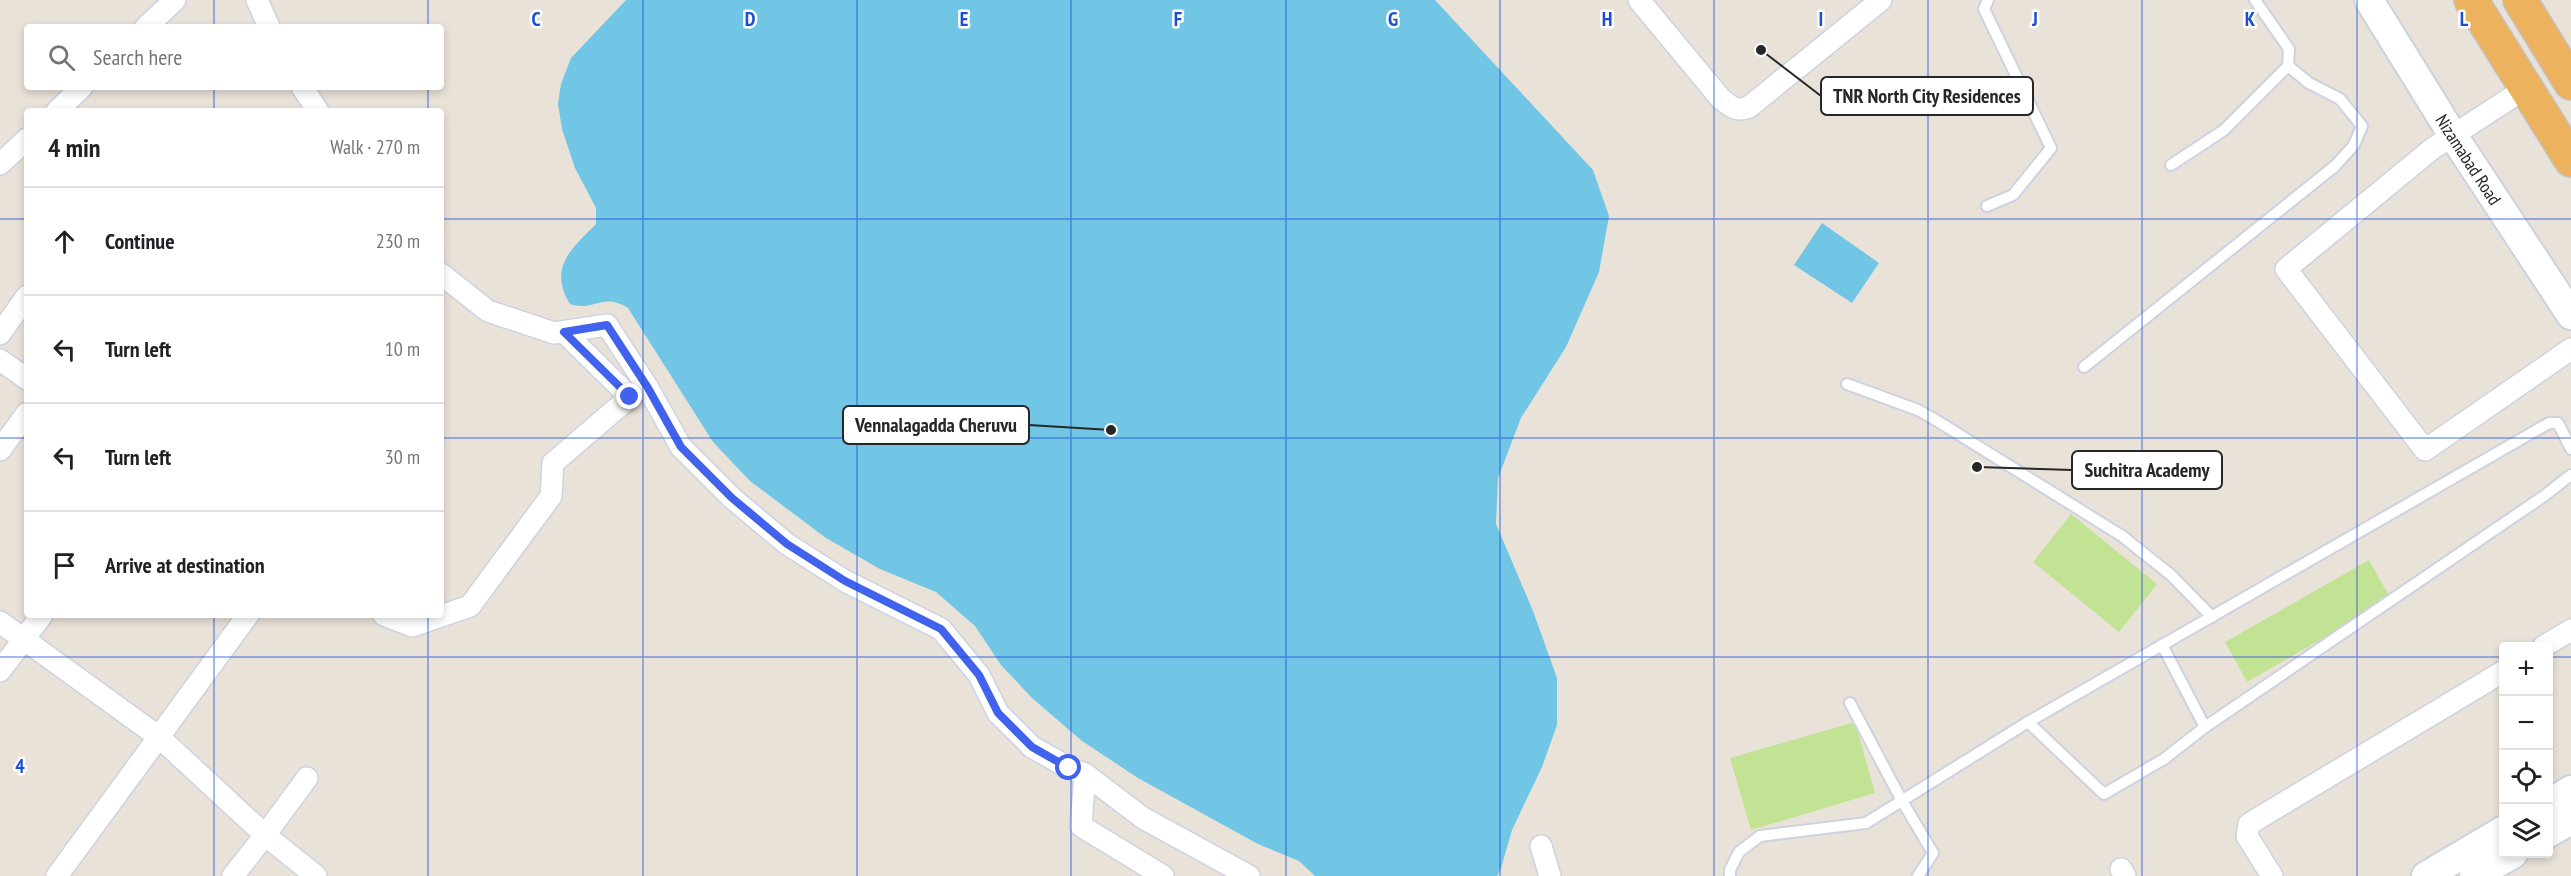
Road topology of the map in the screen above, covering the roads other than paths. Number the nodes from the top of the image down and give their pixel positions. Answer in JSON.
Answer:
{"nodes":[{"id":1,"x":175,"y":0,"type":"edge"},
{"id":2,"x":257,"y":0,"type":"edge"},
{"id":3,"x":1639,"y":0,"type":"edge"},
{"id":4,"x":1881,"y":0,"type":"edge"},
{"id":5,"x":1988,"y":0,"type":"edge"},
{"id":6,"x":2255,"y":0,"type":"edge"},
{"id":7,"x":2369,"y":0,"type":"edge"},
{"id":8,"x":2470,"y":0,"type":"edge"},
{"id":9,"x":2520,"y":0,"type":"edge"},
{"id":10,"x":149,"y":24,"type":"edge"},
{"id":11,"x":268,"y":24,"type":"edge"},
{"id":12,"x":2288,"y":66,"type":"junction"},
{"id":13,"x":2571,"y":83,"type":"edge"},
{"id":14,"x":2526,"y":88,"type":"junction"},
{"id":15,"x":79,"y":90,"type":"edge"},
{"id":16,"x":304,"y":90,"type":"edge"},
{"id":17,"x":60,"y":108,"type":"edge"},
{"id":18,"x":316,"y":108,"type":"edge"},
{"id":19,"x":2452,"y":134,"type":"junction"},
{"id":20,"x":24,"y":141,"type":"edge"},
{"id":21,"x":4,"y":155,"type":"edge"},
{"id":22,"x":2571,"y":160,"type":"edge"},
{"id":23,"x":2171,"y":165,"type":"dead end"},
{"id":24,"x":1987,"y":206,"type":"dead end"},
{"id":25,"x":444,"y":276,"type":"edge"},
{"id":26,"x":24,"y":300,"type":"edge"},
{"id":27,"x":2571,"y":315,"type":"edge"},
{"id":28,"x":564,"y":332,"type":"junction"},
{"id":29,"x":0,"y":334,"type":"edge"},
{"id":30,"x":2571,"y":349,"type":"edge"},
{"id":31,"x":0,"y":360,"type":"edge"},
{"id":32,"x":2084,"y":367,"type":"dead end"},
{"id":33,"x":24,"y":377,"type":"edge"},
{"id":34,"x":1847,"y":384,"type":"dead end"},
{"id":35,"x":24,"y":417,"type":"edge"},
{"id":36,"x":2571,"y":445,"type":"edge"},
{"id":37,"x":0,"y":450,"type":"edge"},
{"id":38,"x":2571,"y":475,"type":"edge"},
{"id":39,"x":444,"y":615,"type":"edge"},
{"id":40,"x":2212,"y":617,"type":"junction"},
{"id":41,"x":40,"y":618,"type":"edge"},
{"id":42,"x":246,"y":618,"type":"edge"},
{"id":43,"x":392,"y":618,"type":"edge"},
{"id":44,"x":435,"y":618,"type":"edge"},
{"id":45,"x":0,"y":622,"type":"edge"},
{"id":46,"x":2571,"y":630,"type":"edge"},
{"id":47,"x":24,"y":639,"type":"junction"},
{"id":48,"x":2551,"y":642,"type":"edge"},
{"id":49,"x":2162,"y":645,"type":"junction"},
{"id":50,"x":0,"y":671,"type":"edge"},
{"id":51,"x":2499,"y":674,"type":"edge"},
{"id":52,"x":1850,"y":703,"type":"dead end"},
{"id":53,"x":2028,"y":722,"type":"junction"},
{"id":54,"x":2205,"y":727,"type":"junction"},
{"id":55,"x":159,"y":737,"type":"junction"},
{"id":56,"x":1085,"y":774,"type":"junction"},
{"id":57,"x":307,"y":778,"type":"dead end"},
{"id":58,"x":2571,"y":790,"type":"edge"},
{"id":59,"x":1902,"y":801,"type":"junction"},
{"id":60,"x":2553,"y":801,"type":"edge"},
{"id":61,"x":2571,"y":820,"type":"edge"},
{"id":62,"x":2553,"y":830,"type":"edge"},
{"id":63,"x":2499,"y":833,"type":"edge"},
{"id":64,"x":265,"y":835,"type":"junction"},
{"id":65,"x":1541,"y":846,"type":"dead end"},
{"id":66,"x":2506,"y":858,"type":"edge"},
{"id":67,"x":57,"y":876,"type":"edge"},
{"id":68,"x":233,"y":876,"type":"edge"},
{"id":69,"x":316,"y":876,"type":"edge"},
{"id":70,"x":1163,"y":876,"type":"edge"},
{"id":71,"x":1249,"y":876,"type":"edge"},
{"id":72,"x":1550,"y":876,"type":"edge"},
{"id":73,"x":1730,"y":876,"type":"edge"},
{"id":74,"x":1918,"y":876,"type":"edge"},
{"id":75,"x":2272,"y":876,"type":"edge"},
{"id":76,"x":2426,"y":876,"type":"edge"},
{"id":77,"x":2474,"y":876,"type":"edge"}],
"edges":[{"from":1,"to":10,"type":"street"},
{"from":2,"to":11,"type":"street"},
{"from":3,"to":4,"type":"street"},
{"from":5,"to":24,"type":"lane"},
{"from":6,"to":12,"type":"lane"},
{"from":7,"to":19,"type":"main road","name":"Nizamabad Road"},
{"from":8,"to":14,"type":"highway"},
{"from":9,"to":13,"type":"highway"},
{"from":12,"to":23,"type":"lane"},
{"from":12,"to":32,"type":"lane"},
{"from":14,"to":19,"type":"street"},
{"from":14,"to":22,"type":"highway"},
{"from":15,"to":17,"type":"street"},
{"from":16,"to":18,"type":"street"},
{"from":19,"to":27,"type":"main road","name":"Nizamabad Road"},
{"from":19,"to":30,"type":"street"},
{"from":20,"to":21,"type":"street"},
{"from":25,"to":28,"type":"street"},
{"from":26,"to":29,"type":"street"},
{"from":28,"to":39,"type":"street"},
{"from":28,"to":56,"type":"street"},
{"from":31,"to":33,"type":"street"},
{"from":34,"to":40,"type":"lane"},
{"from":35,"to":37,"type":"street"},
{"from":36,"to":40,"type":"lane"},
{"from":38,"to":54,"type":"lane"},
{"from":40,"to":49,"type":"lane"},
{"from":41,"to":47,"type":"street"},
{"from":42,"to":55,"type":"street"},
{"from":43,"to":44,"type":"street"},
{"from":45,"to":47,"type":"street"},
{"from":46,"to":48,"type":"street"},
{"from":47,"to":50,"type":"street"},
{"from":47,"to":55,"type":"street"},
{"from":49,"to":53,"type":"lane"},
{"from":49,"to":54,"type":"lane"},
{"from":51,"to":75,"type":"street"},
{"from":52,"to":59,"type":"lane"},
{"from":53,"to":54,"type":"lane"},
{"from":53,"to":59,"type":"lane"},
{"from":55,"to":64,"type":"street"},
{"from":55,"to":67,"type":"street"},
{"from":56,"to":70,"type":"street"},
{"from":56,"to":71,"type":"street"},
{"from":57,"to":64,"type":"street"},
{"from":58,"to":60,"type":"main road"},
{"from":59,"to":73,"type":"lane"},
{"from":59,"to":74,"type":"lane"},
{"from":61,"to":62,"type":"main road"},
{"from":63,"to":76,"type":"main road"},
{"from":64,"to":68,"type":"street"},
{"from":64,"to":69,"type":"street"},
{"from":65,"to":72,"type":"street"},
{"from":66,"to":77,"type":"main road"}]}
